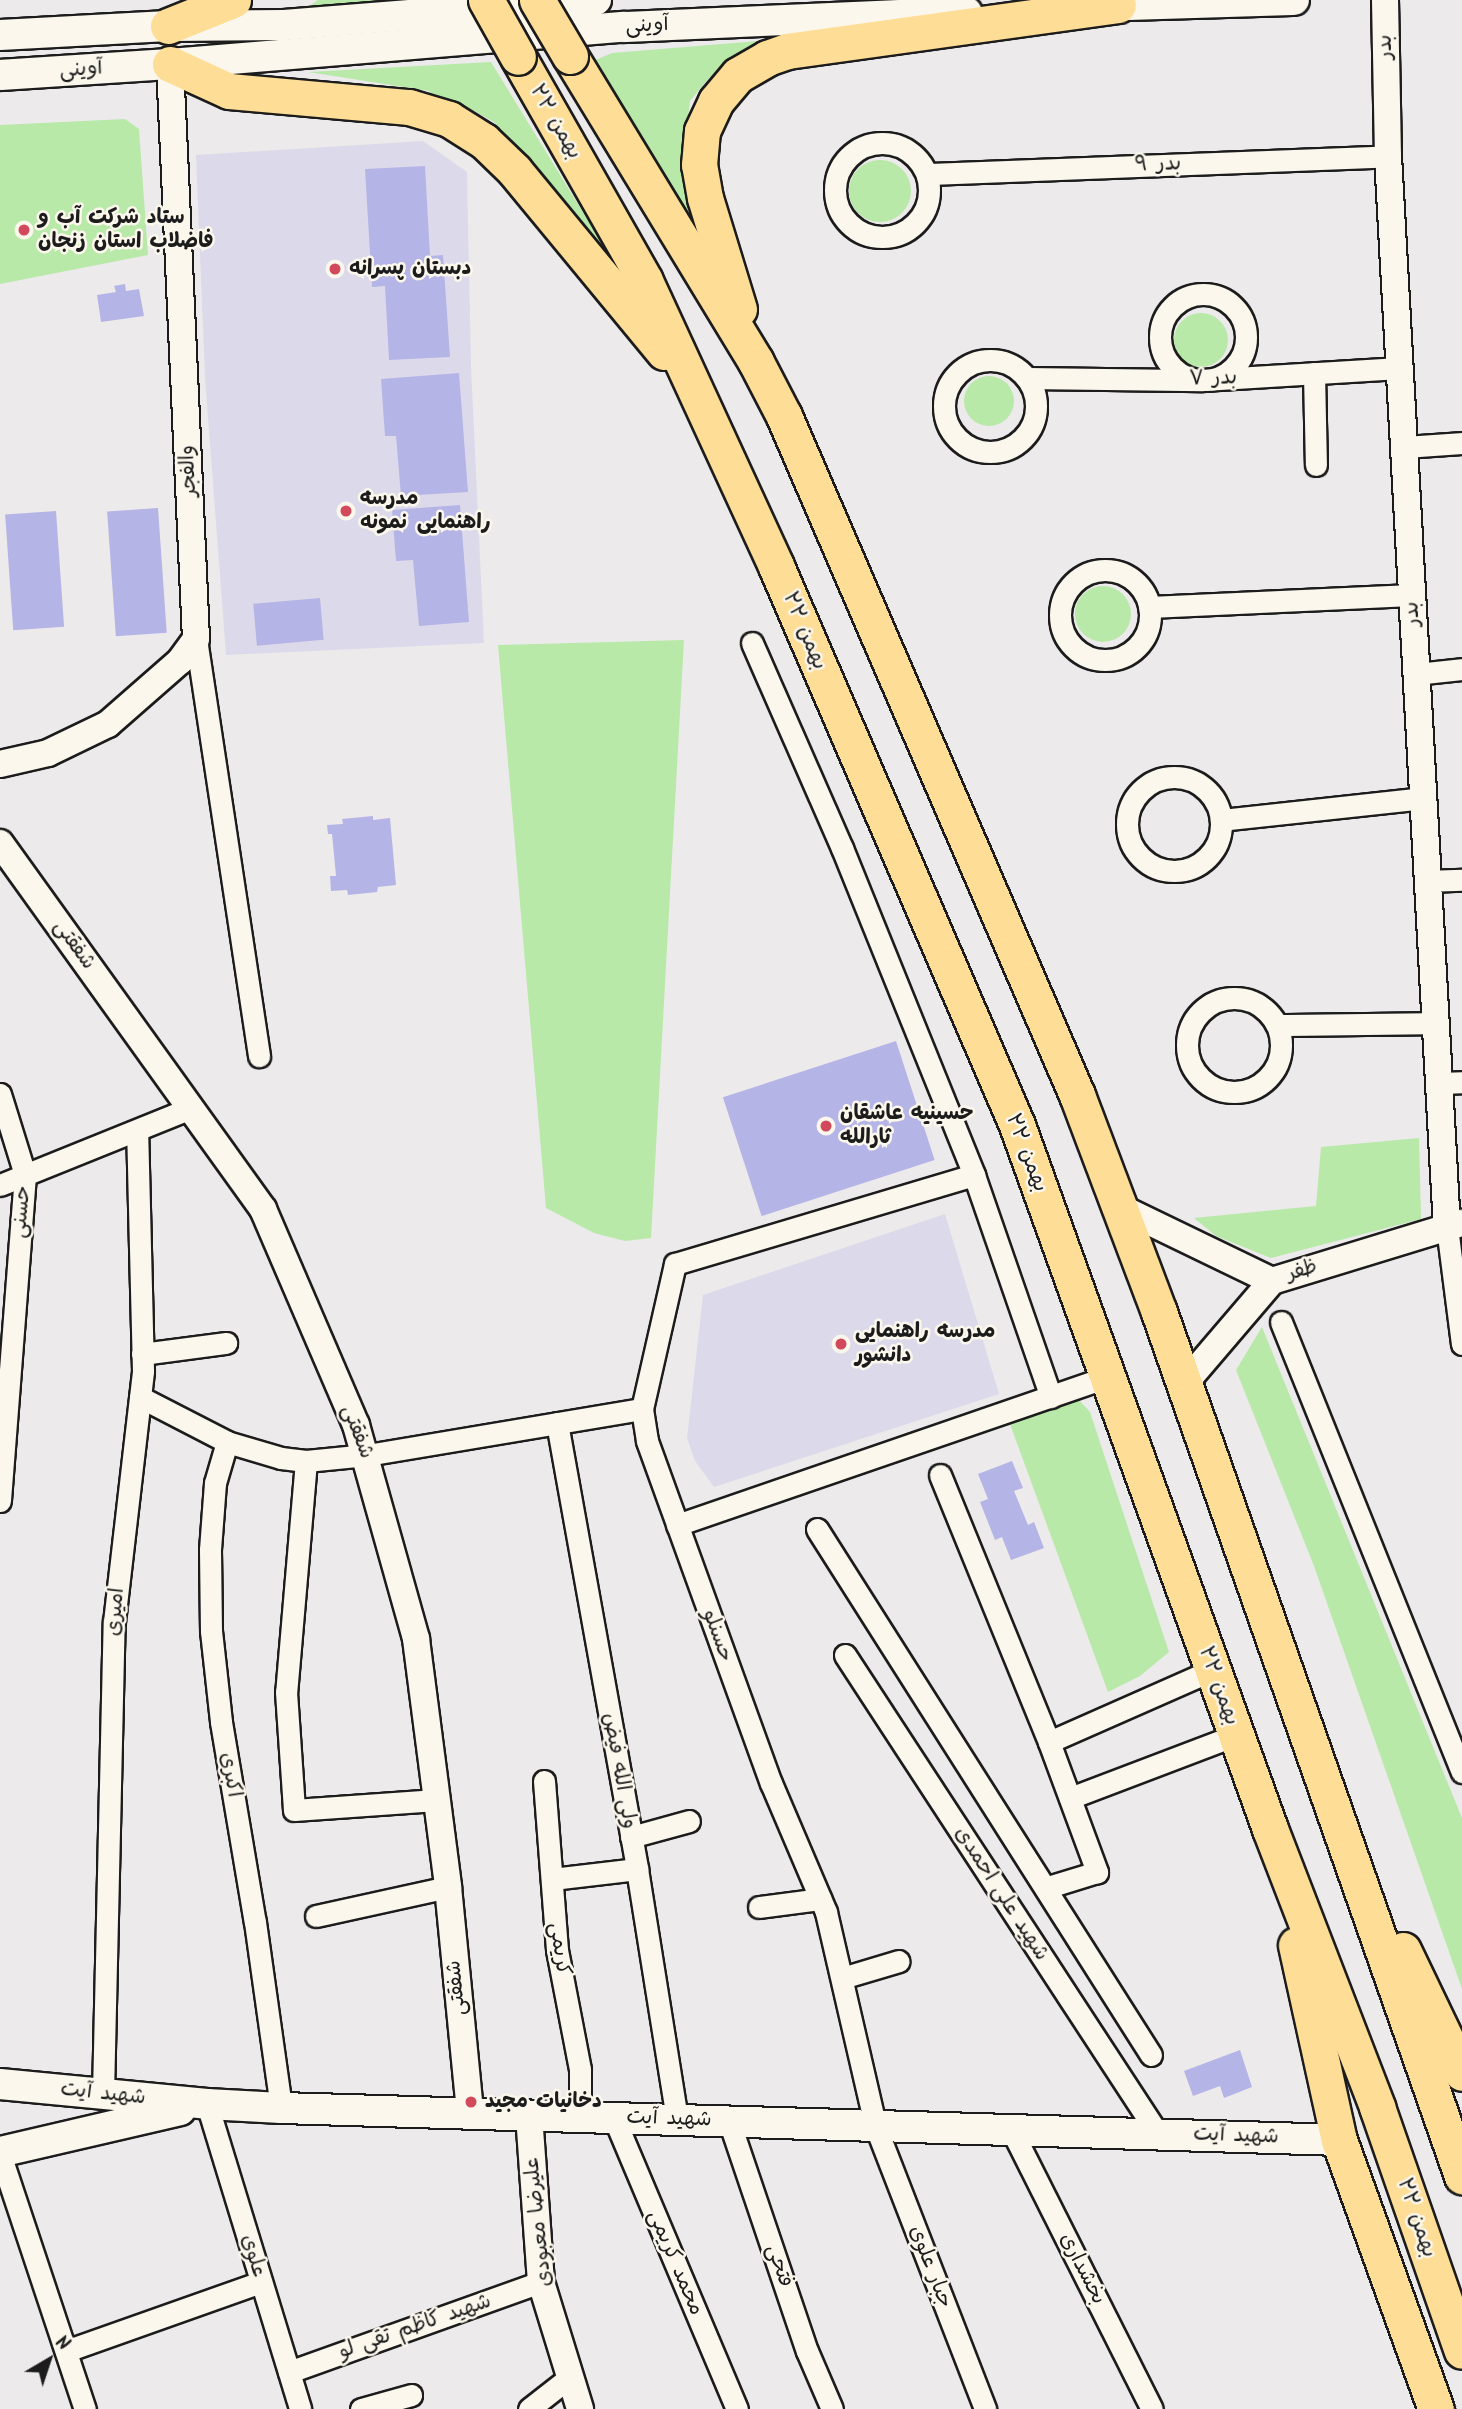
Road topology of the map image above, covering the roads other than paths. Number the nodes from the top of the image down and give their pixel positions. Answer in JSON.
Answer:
{"nodes":[{"id":1,"x":233,"y":0,"type":"edge"},
{"id":2,"x":486,"y":0,"type":"edge"},
{"id":3,"x":537,"y":0,"type":"edge"},
{"id":4,"x":597,"y":0,"type":"edge"},
{"id":5,"x":1294,"y":0,"type":"edge"},
{"id":6,"x":1385,"y":0,"type":"edge"},
{"id":7,"x":1118,"y":5,"type":"junction"},
{"id":8,"x":168,"y":26,"type":"junction"},
{"id":9,"x":0,"y":34,"type":"edge"},
{"id":10,"x":170,"y":65,"type":"junction"},
{"id":11,"x":0,"y":75,"type":"edge"},
{"id":12,"x":1388,"y":156,"type":"junction"},
{"id":13,"x":927,"y":174,"type":"junction"},
{"id":14,"x":756,"y":362,"type":"junction"},
{"id":15,"x":1400,"y":368,"type":"junction"},
{"id":16,"x":1314,"y":373,"type":"junction"},
{"id":17,"x":1027,"y":377,"type":"junction"},
{"id":18,"x":1203,"y":380,"type":"junction"},
{"id":19,"x":696,"y":390,"type":"junction"},
{"id":20,"x":1462,"y":443,"type":"edge"},
{"id":21,"x":1404,"y":447,"type":"junction"},
{"id":22,"x":1316,"y":465,"type":"dead end"},
{"id":23,"x":1412,"y":595,"type":"junction"},
{"id":24,"x":1150,"y":607,"type":"junction"},
{"id":25,"x":196,"y":639,"type":"junction"},
{"id":26,"x":752,"y":643,"type":"dead end"},
{"id":27,"x":1462,"y":669,"type":"edge"},
{"id":28,"x":1416,"y":674,"type":"junction"},
{"id":29,"x":0,"y":764,"type":"edge"},
{"id":30,"x":1423,"y":798,"type":"junction"},
{"id":31,"x":1221,"y":820,"type":"junction"},
{"id":32,"x":0,"y":843,"type":"edge"},
{"id":33,"x":1462,"y":880,"type":"edge"},
{"id":34,"x":1428,"y":881,"type":"junction"},
{"id":35,"x":1436,"y":1023,"type":"junction"},
{"id":36,"x":1277,"y":1025,"type":"junction"},
{"id":37,"x":259,"y":1056,"type":"dead end"},
{"id":38,"x":1450,"y":1083,"type":"edge"},
{"id":39,"x":0,"y":1094,"type":"edge"},
{"id":40,"x":191,"y":1108,"type":"junction"},
{"id":41,"x":137,"y":1132,"type":"junction"},
{"id":42,"x":25,"y":1175,"type":"junction"},
{"id":43,"x":974,"y":1175,"type":"junction"},
{"id":44,"x":0,"y":1185,"type":"edge"},
{"id":45,"x":1119,"y":1207,"type":"junction"},
{"id":46,"x":1454,"y":1225,"type":"edge"},
{"id":47,"x":1272,"y":1281,"type":"junction"},
{"id":48,"x":1280,"y":1322,"type":"dead end"},
{"id":49,"x":226,"y":1343,"type":"dead end"},
{"id":50,"x":1462,"y":1344,"type":"edge"},
{"id":51,"x":142,"y":1354,"type":"junction"},
{"id":52,"x":1106,"y":1377,"type":"junction"},
{"id":53,"x":1184,"y":1384,"type":"junction"},
{"id":54,"x":1051,"y":1396,"type":"junction"},
{"id":55,"x":140,"y":1397,"type":"junction"},
{"id":56,"x":642,"y":1409,"type":"junction"},
{"id":57,"x":557,"y":1423,"type":"junction"},
{"id":58,"x":227,"y":1442,"type":"junction"},
{"id":59,"x":367,"y":1455,"type":"junction"},
{"id":60,"x":306,"y":1461,"type":"junction"},
{"id":61,"x":940,"y":1475,"type":"dead end"},
{"id":62,"x":0,"y":1501,"type":"edge"},
{"id":63,"x":677,"y":1525,"type":"junction"},
{"id":64,"x":817,"y":1529,"type":"dead end"},
{"id":65,"x":845,"y":1655,"type":"dead end"},
{"id":66,"x":1212,"y":1670,"type":"junction"},
{"id":67,"x":1236,"y":1735,"type":"junction"},
{"id":68,"x":1049,"y":1742,"type":"junction"},
{"id":69,"x":1462,"y":1772,"type":"edge"},
{"id":70,"x":544,"y":1781,"type":"dead end"},
{"id":71,"x":1327,"y":1793,"type":"junction"},
{"id":72,"x":1070,"y":1798,"type":"junction"},
{"id":73,"x":437,"y":1800,"type":"junction"},
{"id":74,"x":689,"y":1821,"type":"dead end"},
{"id":75,"x":1270,"y":1829,"type":"junction"},
{"id":76,"x":631,"y":1837,"type":"junction"},
{"id":77,"x":637,"y":1869,"type":"junction"},
{"id":78,"x":552,"y":1879,"type":"junction"},
{"id":79,"x":448,"y":1887,"type":"junction"},
{"id":80,"x":1045,"y":1888,"type":"junction"},
{"id":81,"x":820,"y":1899,"type":"junction"},
{"id":82,"x":759,"y":1907,"type":"dead end"},
{"id":83,"x":316,"y":1916,"type":"dead end"},
{"id":84,"x":899,"y":1961,"type":"dead end"},
{"id":85,"x":842,"y":1978,"type":"junction"},
{"id":86,"x":1151,"y":2055,"type":"dead end"},
{"id":87,"x":1462,"y":2073,"type":"edge"},
{"id":88,"x":0,"y":2084,"type":"edge"},
{"id":89,"x":103,"y":2094,"type":"junction"},
{"id":90,"x":207,"y":2104,"type":"junction"},
{"id":91,"x":281,"y":2108,"type":"junction"},
{"id":92,"x":470,"y":2113,"type":"junction"},
{"id":93,"x":529,"y":2115,"type":"junction"},
{"id":94,"x":580,"y":2117,"type":"junction"},
{"id":95,"x":614,"y":2118,"type":"junction"},
{"id":96,"x":677,"y":2119,"type":"junction"},
{"id":97,"x":729,"y":2121,"type":"junction"},
{"id":98,"x":875,"y":2125,"type":"junction"},
{"id":99,"x":1011,"y":2129,"type":"junction"},
{"id":100,"x":1158,"y":2134,"type":"junction"},
{"id":101,"x":1339,"y":2140,"type":"junction"},
{"id":102,"x":0,"y":2153,"type":"edge"},
{"id":103,"x":1462,"y":2176,"type":"edge"},
{"id":104,"x":261,"y":2282,"type":"junction"},
{"id":105,"x":541,"y":2282,"type":"junction"},
{"id":106,"x":66,"y":2351,"type":"junction"},
{"id":107,"x":1462,"y":2351,"type":"edge"},
{"id":108,"x":289,"y":2372,"type":"junction"},
{"id":109,"x":570,"y":2377,"type":"junction"},
{"id":110,"x":411,"y":2395,"type":"dead end"},
{"id":111,"x":85,"y":2409,"type":"edge"},
{"id":112,"x":299,"y":2409,"type":"edge"},
{"id":113,"x":361,"y":2409,"type":"edge"},
{"id":114,"x":529,"y":2409,"type":"edge"},
{"id":115,"x":580,"y":2409,"type":"edge"},
{"id":116,"x":737,"y":2409,"type":"edge"},
{"id":117,"x":832,"y":2409,"type":"edge"},
{"id":118,"x":985,"y":2409,"type":"edge"},
{"id":119,"x":1152,"y":2409,"type":"edge"},
{"id":120,"x":1436,"y":2409,"type":"edge"}],
"edges":[{"from":1,"to":8,"type":"highway"},
{"from":2,"to":19,"type":"highway","name":"۲۲ بهمن","bridge":true},
{"from":3,"to":14,"type":"highway","bridge":true},
{"from":4,"to":8,"type":"main road","name":"آوینی"},
{"from":5,"to":7,"type":"main road","name":"آوینی"},
{"from":6,"to":12,"type":"street","name":"بدر"},
{"from":7,"to":10,"type":"main road","name":"آوینی"},
{"from":7,"to":14,"type":"highway"},
{"from":8,"to":9,"type":"main road","name":"آوینی"},
{"from":10,"to":11,"type":"main road","name":"آوینی"},
{"from":10,"to":19,"type":"highway"},
{"from":10,"to":25,"type":"street","name":"والفجر"},
{"from":12,"to":13,"type":"street","name":"بدر ۹"},
{"from":12,"to":15,"type":"street","name":"بدر"},
{"from":13,"to":13,"type":"street"},
{"from":14,"to":45,"type":"highway"},
{"from":15,"to":16,"type":"street","name":"بدر ۷"},
{"from":15,"to":21,"type":"street","name":"بدر"},
{"from":16,"to":18,"type":"street","name":"بدر ۷"},
{"from":16,"to":22,"type":"street"},
{"from":17,"to":17,"type":"street"},
{"from":17,"to":18,"type":"street","name":"بدر ۷"},
{"from":18,"to":18,"type":"street"},
{"from":19,"to":52,"type":"highway","name":"۲۲ بهمن"},
{"from":20,"to":21,"type":"street"},
{"from":21,"to":23,"type":"street","name":"بدر"},
{"from":23,"to":24,"type":"street"},
{"from":23,"to":28,"type":"street","name":"بدر"},
{"from":24,"to":24,"type":"street"},
{"from":25,"to":29,"type":"street"},
{"from":25,"to":37,"type":"street"},
{"from":26,"to":43,"type":"street"},
{"from":27,"to":28,"type":"street"},
{"from":28,"to":30,"type":"street","name":"بدر"},
{"from":30,"to":31,"type":"street"},
{"from":30,"to":34,"type":"street","name":"بدر"},
{"from":31,"to":31,"type":"street"},
{"from":32,"to":40,"type":"street","name":"شفقتی"},
{"from":33,"to":34,"type":"street"},
{"from":34,"to":35,"type":"street","name":"بدر"},
{"from":35,"to":36,"type":"street"},
{"from":35,"to":38,"type":"street","name":"بدر"},
{"from":36,"to":36,"type":"street"},
{"from":38,"to":46,"type":"street","name":"بدر"},
{"from":39,"to":42,"type":"street","name":"حسنی"},
{"from":40,"to":41,"type":"street"},
{"from":40,"to":59,"type":"street","name":"شفقتی"},
{"from":41,"to":42,"type":"street"},
{"from":41,"to":51,"type":"street","name":"امیری"},
{"from":42,"to":44,"type":"street"},
{"from":42,"to":62,"type":"street","name":"حسنی"},
{"from":43,"to":54,"type":"street"},
{"from":43,"to":56,"type":"street"},
{"from":45,"to":47,"type":"street"},
{"from":45,"to":53,"type":"highway"},
{"from":46,"to":47,"type":"street","name":"ظفر"},
{"from":46,"to":50,"type":"street"},
{"from":47,"to":53,"type":"street","name":"ظفر"},
{"from":48,"to":69,"type":"street"},
{"from":49,"to":51,"type":"street"},
{"from":51,"to":55,"type":"street","name":"امیری"},
{"from":52,"to":54,"type":"street"},
{"from":52,"to":66,"type":"highway","name":"۲۲ بهمن"},
{"from":53,"to":71,"type":"highway"},
{"from":54,"to":63,"type":"street"},
{"from":55,"to":58,"type":"street"},
{"from":55,"to":89,"type":"street","name":"امیری"},
{"from":56,"to":57,"type":"street"},
{"from":56,"to":63,"type":"street","name":"حسنلو"},
{"from":57,"to":59,"type":"street"},
{"from":57,"to":76,"type":"street","name":"ولی الله فیض"},
{"from":58,"to":60,"type":"street"},
{"from":58,"to":91,"type":"street","name":"اکبری"},
{"from":59,"to":60,"type":"street"},
{"from":59,"to":73,"type":"street","name":"شفقتی"},
{"from":60,"to":73,"type":"street"},
{"from":61,"to":68,"type":"street"},
{"from":63,"to":81,"type":"street","name":"حسنلو"},
{"from":64,"to":80,"type":"street"},
{"from":65,"to":100,"type":"street","name":"شهید علی احمدی"},
{"from":66,"to":67,"type":"highway","name":"۲۲ بهمن"},
{"from":66,"to":68,"type":"street"},
{"from":67,"to":72,"type":"street"},
{"from":67,"to":75,"type":"highway","name":"۲۲ بهمن"},
{"from":68,"to":72,"type":"street"},
{"from":70,"to":78,"type":"street","name":"کریمی"},
{"from":71,"to":87,"type":"highway"},
{"from":71,"to":103,"type":"highway"},
{"from":72,"to":80,"type":"street"},
{"from":73,"to":79,"type":"street","name":"شفقتی"},
{"from":74,"to":76,"type":"street"},
{"from":75,"to":101,"type":"highway"},
{"from":75,"to":107,"type":"highway","name":"۲۲ بهمن"},
{"from":76,"to":77,"type":"street","name":"ولی الله فیض"},
{"from":77,"to":78,"type":"street"},
{"from":77,"to":96,"type":"street","name":"ولی الله فیض"},
{"from":78,"to":94,"type":"street","name":"کریمی"},
{"from":79,"to":83,"type":"street"},
{"from":79,"to":92,"type":"street","name":"شفقتی"},
{"from":80,"to":86,"type":"street"},
{"from":81,"to":82,"type":"street"},
{"from":81,"to":85,"type":"street","name":"حسنلو"},
{"from":84,"to":85,"type":"street"},
{"from":85,"to":98,"type":"street","name":"حسنلو"},
{"from":88,"to":89,"type":"main road","name":"شهید آیت"},
{"from":89,"to":90,"type":"main road","name":"شهید آیت"},
{"from":90,"to":91,"type":"main road","name":"شهید آیت"},
{"from":90,"to":102,"type":"main road"},
{"from":90,"to":104,"type":"street","name":"علوی"},
{"from":91,"to":92,"type":"main road","name":"شهید آیت"},
{"from":92,"to":93,"type":"main road","name":"شهید آیت"},
{"from":93,"to":94,"type":"main road","name":"شهید آیت"},
{"from":93,"to":105,"type":"street","name":"علیرضا معبودی"},
{"from":94,"to":95,"type":"main road","name":"شهید آیت"},
{"from":95,"to":96,"type":"main road","name":"شهید آیت"},
{"from":95,"to":116,"type":"street","name":"محمد کریمی"},
{"from":96,"to":97,"type":"main road","name":"شهید آیت"},
{"from":97,"to":98,"type":"main road","name":"شهید آیت"},
{"from":97,"to":117,"type":"street","name":"فتحی"},
{"from":98,"to":99,"type":"main road","name":"شهید آیت"},
{"from":98,"to":118,"type":"street","name":"جبار علوی"},
{"from":99,"to":100,"type":"main road","name":"شهید آیت"},
{"from":99,"to":119,"type":"street","name":"بخشداری"},
{"from":100,"to":101,"type":"main road","name":"شهید آیت"},
{"from":101,"to":120,"type":"highway"},
{"from":102,"to":106,"type":"street"},
{"from":104,"to":106,"type":"street"},
{"from":104,"to":108,"type":"street","name":"علوی"},
{"from":105,"to":108,"type":"street","name":"شهید کاظم تقی لو"},
{"from":105,"to":109,"type":"street","name":"علیرضا معبودی"},
{"from":106,"to":111,"type":"street"},
{"from":108,"to":112,"type":"street","name":"علوی"},
{"from":109,"to":114,"type":"street"},
{"from":109,"to":115,"type":"street","name":"علیرضا معبودی"},
{"from":110,"to":113,"type":"street"}]}
